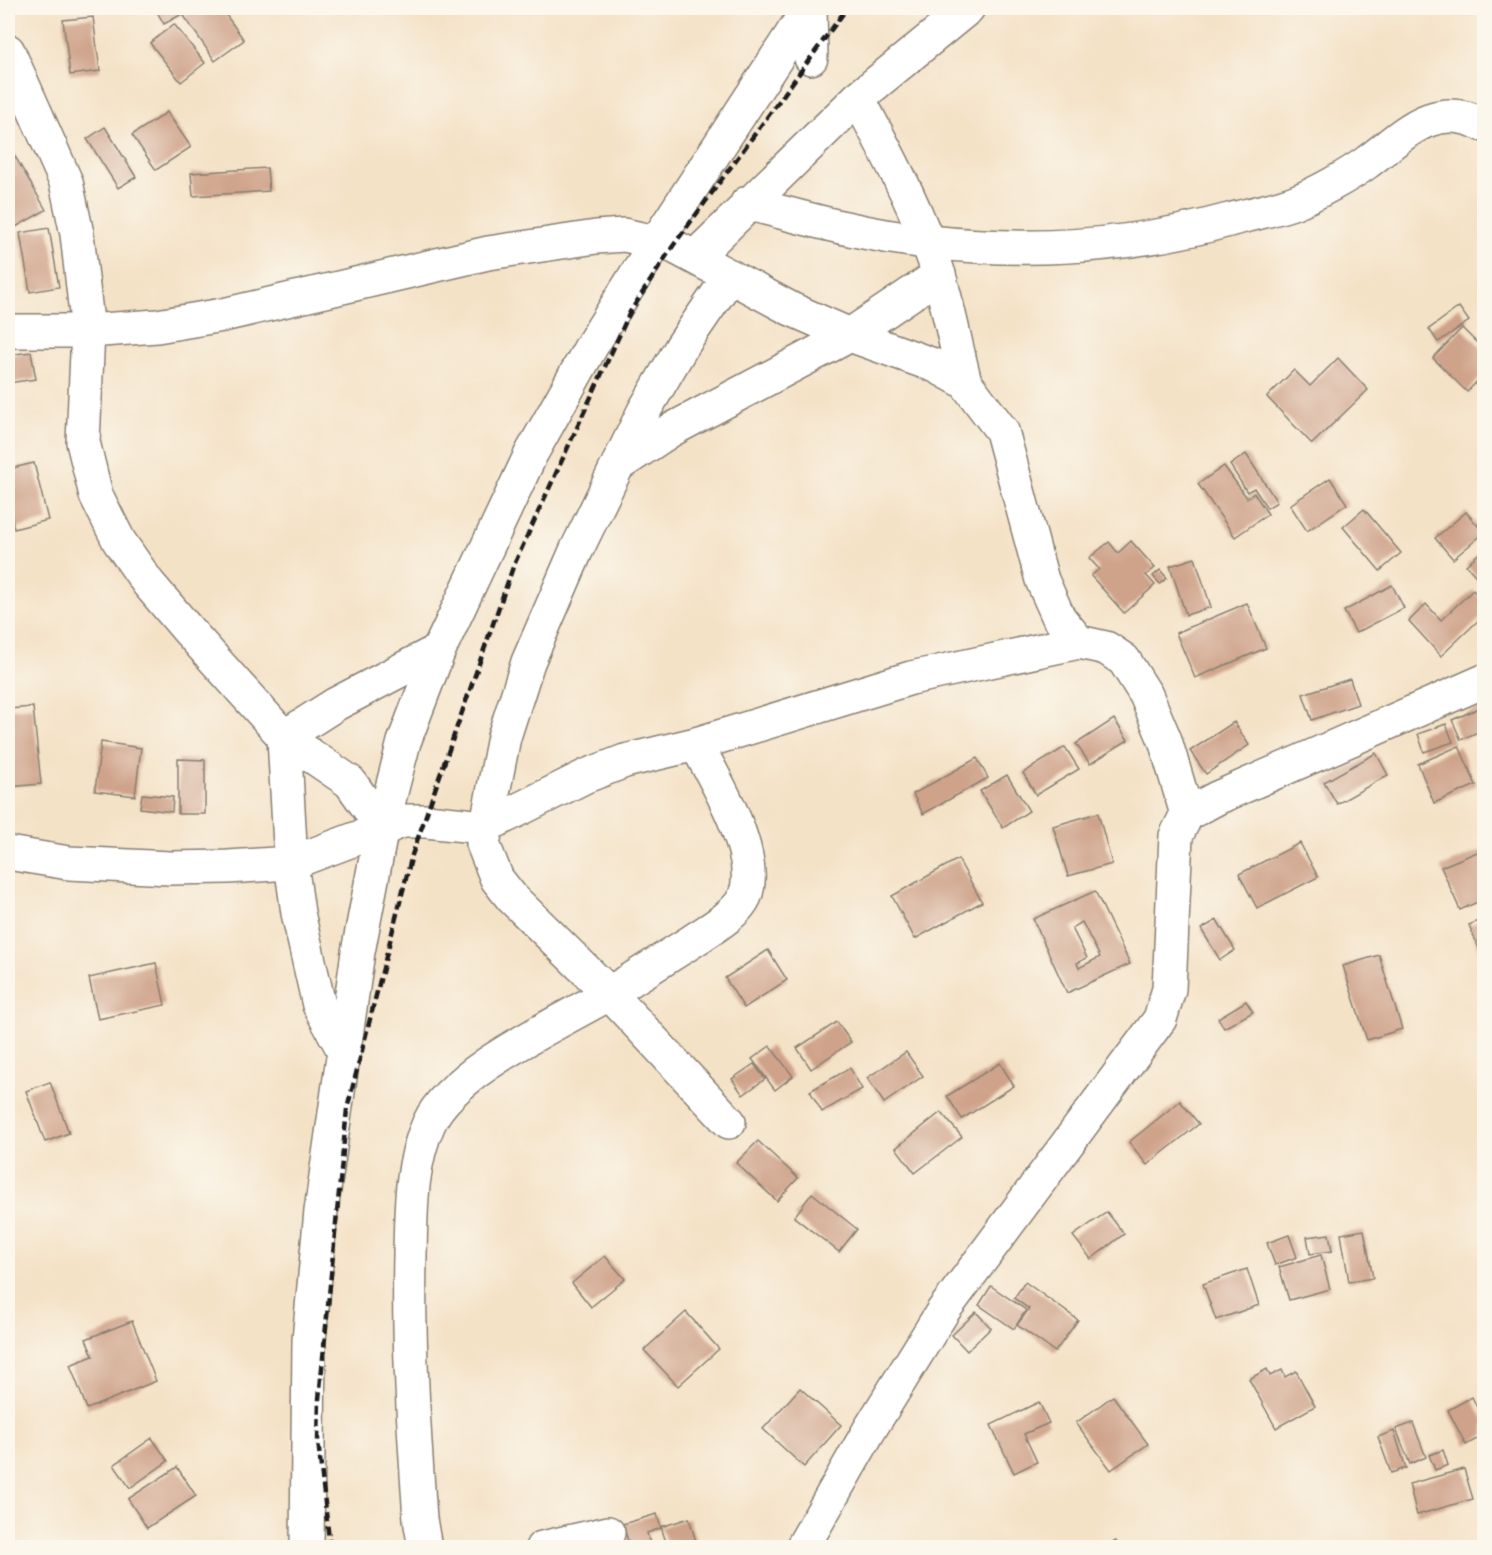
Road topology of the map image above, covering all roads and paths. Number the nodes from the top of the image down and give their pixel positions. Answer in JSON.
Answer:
{"nodes":[{"id":1,"x":809,"y":8,"type":"edge"},
{"id":2,"x":968,"y":8,"type":"edge"},
{"id":3,"x":8,"y":51,"type":"edge"},
{"id":4,"x":810,"y":58,"type":"dead end"},
{"id":5,"x":858,"y":98,"type":"junction"},
{"id":6,"x":1485,"y":125,"type":"edge"},
{"id":7,"x":747,"y":203,"type":"junction"},
{"id":8,"x":657,"y":241,"type":"junction"},
{"id":9,"x":927,"y":242,"type":"junction"},
{"id":10,"x":695,"y":257,"type":"junction"},
{"id":11,"x":939,"y":275,"type":"junction"},
{"id":12,"x":730,"y":276,"type":"junction"},
{"id":13,"x":8,"y":331,"type":"edge"},
{"id":14,"x":88,"y":331,"type":"junction"},
{"id":15,"x":850,"y":335,"type":"junction"},
{"id":16,"x":965,"y":382,"type":"junction"},
{"id":17,"x":617,"y":465,"type":"junction"},
{"id":18,"x":1079,"y":642,"type":"junction"},
{"id":19,"x":438,"y":650,"type":"junction"},
{"id":20,"x":1485,"y":681,"type":"edge"},
{"id":21,"x":284,"y":737,"type":"junction"},
{"id":22,"x":696,"y":744,"type":"junction"},
{"id":23,"x":1187,"y":814,"type":"junction"},
{"id":24,"x":382,"y":827,"type":"junction"},
{"id":25,"x":484,"y":827,"type":"junction"},
{"id":26,"x":8,"y":854,"type":"edge"},
{"id":27,"x":291,"y":863,"type":"junction"},
{"id":28,"x":609,"y":993,"type":"junction"},
{"id":29,"x":343,"y":1049,"type":"junction"},
{"id":30,"x":729,"y":1122,"type":"dead end"},
{"id":31,"x":608,"y":1533,"type":"dead end"},
{"id":32,"x":307,"y":1548,"type":"edge"},
{"id":33,"x":425,"y":1548,"type":"edge"},
{"id":34,"x":542,"y":1548,"type":"edge"},
{"id":35,"x":802,"y":1548,"type":"edge"}],
"edges":[{"from":1,"to":4,"type":"street"},
{"from":1,"to":8,"type":"street"},
{"from":2,"to":5,"type":"street"},
{"from":3,"to":14,"type":"street"},
{"from":5,"to":7,"type":"street"},
{"from":5,"to":9,"type":"street"},
{"from":6,"to":9,"type":"street"},
{"from":7,"to":9,"type":"street"},
{"from":7,"to":10,"type":"street"},
{"from":8,"to":10,"type":"street"},
{"from":8,"to":14,"type":"street"},
{"from":8,"to":19,"type":"street"},
{"from":9,"to":11,"type":"street"},
{"from":10,"to":12,"type":"street"},
{"from":11,"to":15,"type":"street"},
{"from":11,"to":16,"type":"street"},
{"from":12,"to":15,"type":"street"},
{"from":12,"to":17,"type":"street"},
{"from":13,"to":14,"type":"street"},
{"from":14,"to":21,"type":"street"},
{"from":15,"to":16,"type":"street"},
{"from":15,"to":17,"type":"street"},
{"from":16,"to":18,"type":"street"},
{"from":17,"to":25,"type":"street"},
{"from":18,"to":22,"type":"street"},
{"from":18,"to":23,"type":"street"},
{"from":19,"to":21,"type":"street"},
{"from":19,"to":24,"type":"street"},
{"from":20,"to":23,"type":"street"},
{"from":21,"to":24,"type":"street"},
{"from":21,"to":27,"type":"street"},
{"from":22,"to":25,"type":"street"},
{"from":22,"to":28,"type":"street"},
{"from":23,"to":35,"type":"street"},
{"from":24,"to":25,"type":"street"},
{"from":24,"to":27,"type":"street"},
{"from":24,"to":29,"type":"street"},
{"from":25,"to":28,"type":"street"},
{"from":26,"to":27,"type":"street"},
{"from":27,"to":29,"type":"street"},
{"from":28,"to":30,"type":"street"},
{"from":28,"to":33,"type":"street"},
{"from":29,"to":32,"type":"street"},
{"from":31,"to":34,"type":"street"}]}
